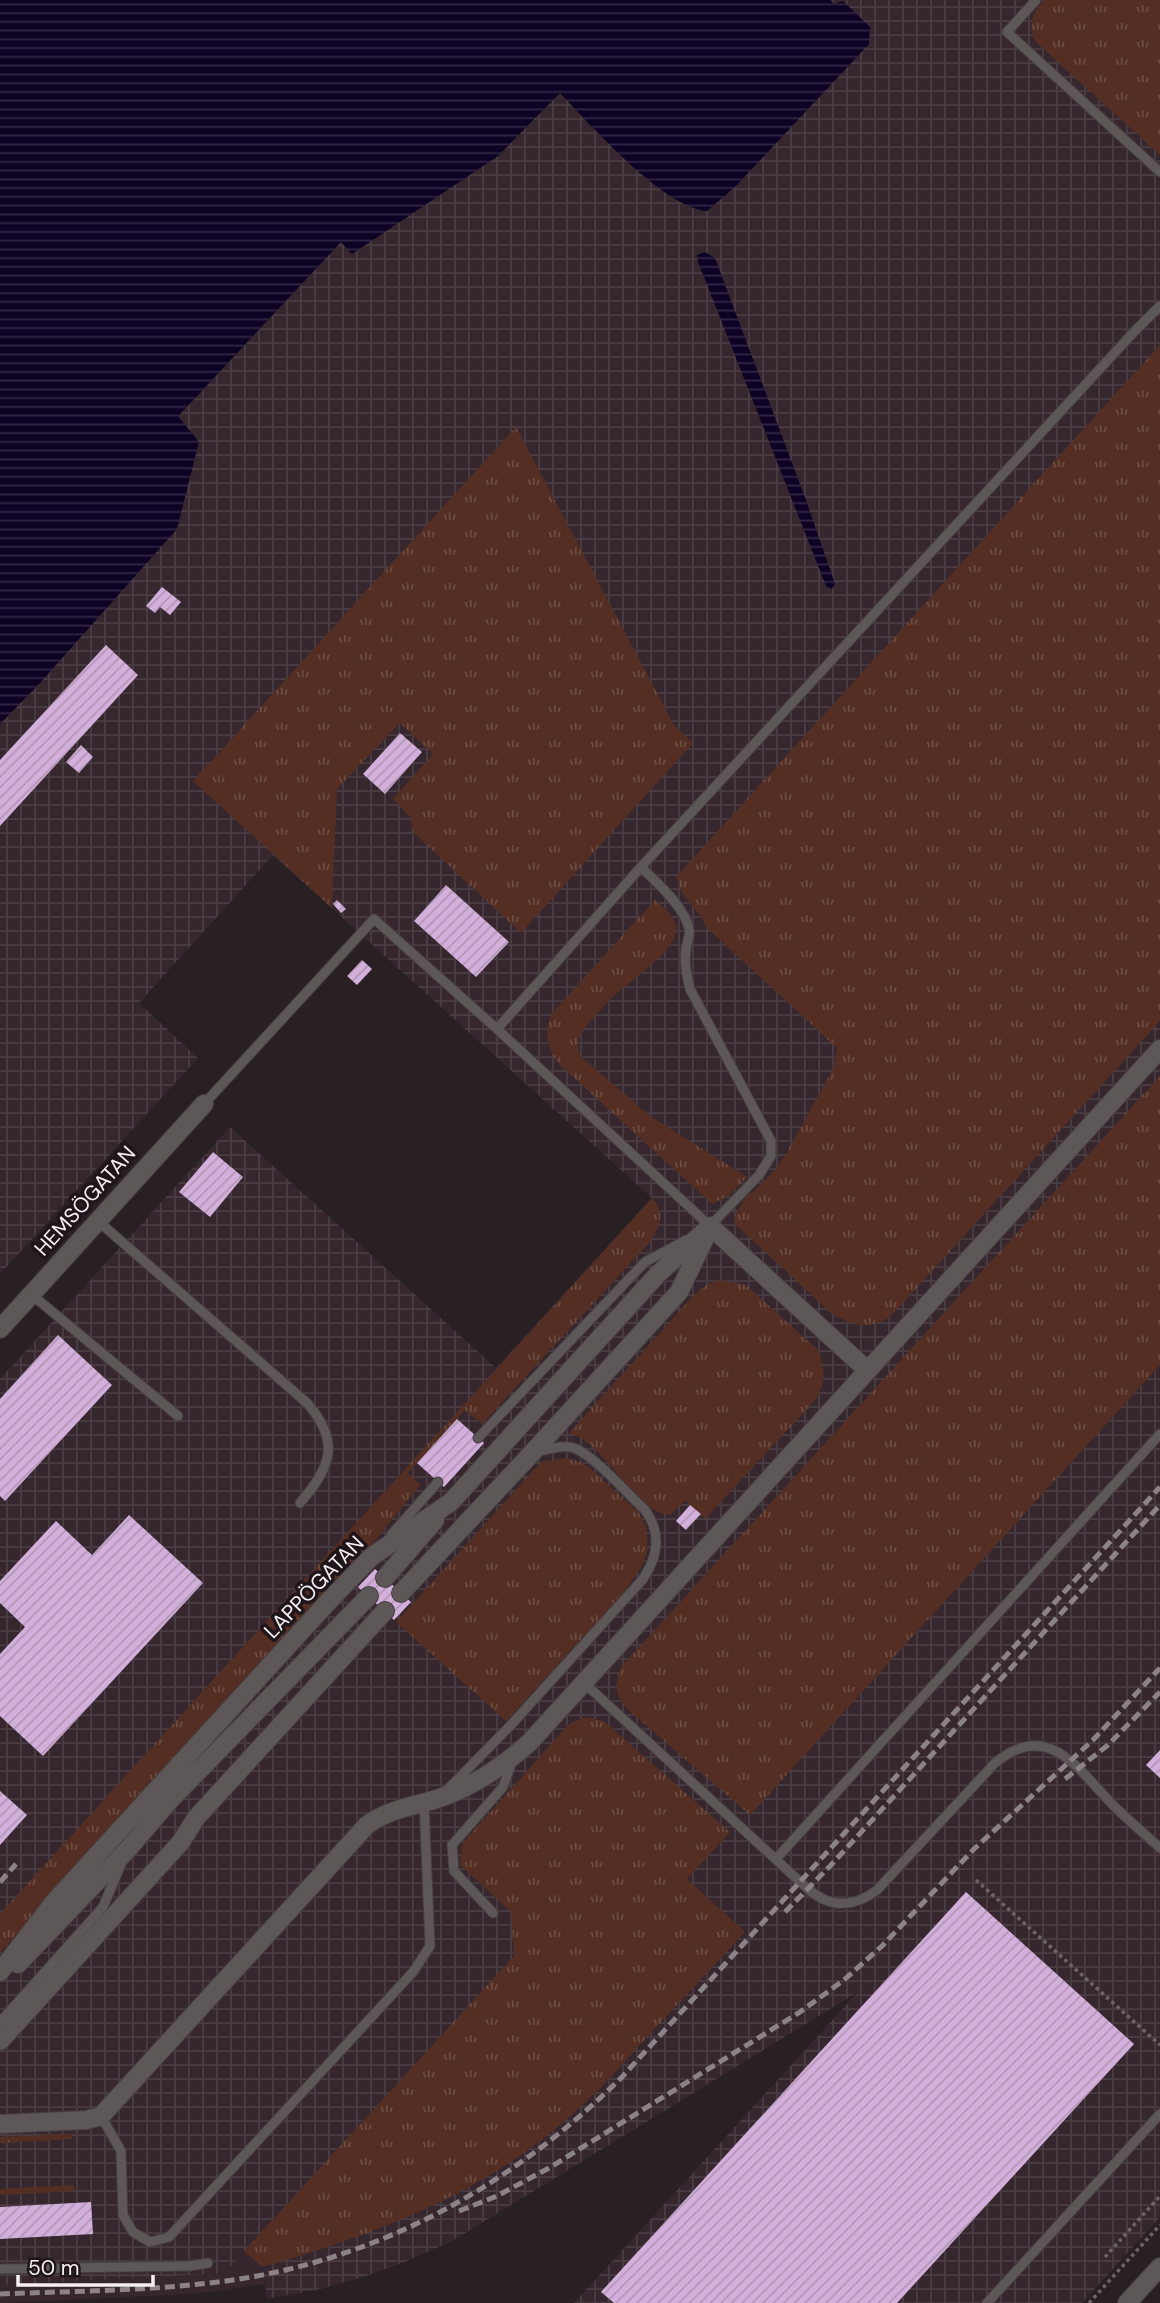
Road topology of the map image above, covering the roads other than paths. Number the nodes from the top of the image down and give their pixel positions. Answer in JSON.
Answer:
{"nodes":[{"id":1,"x":1036,"y":0,"type":"edge"},
{"id":2,"x":1160,"y":172,"type":"edge"},
{"id":3,"x":1160,"y":306,"type":"edge"},
{"id":4,"x":641,"y":867,"type":"junction"},
{"id":5,"x":497,"y":1029,"type":"junction"},
{"id":6,"x":1160,"y":1049,"type":"edge"},
{"id":7,"x":204,"y":1104,"type":"joint"},
{"id":8,"x":98,"y":1220,"type":"junction"},
{"id":9,"x":710,"y":1227,"type":"junction"},
{"id":10,"x":32,"y":1294,"type":"junction"},
{"id":11,"x":0,"y":1329,"type":"edge"},
{"id":12,"x":867,"y":1370,"type":"junction"},
{"id":13,"x":178,"y":1416,"type":"dead end"},
{"id":14,"x":1160,"y":1434,"type":"edge"},
{"id":15,"x":478,"y":1438,"type":"dead end"},
{"id":16,"x":532,"y":1453,"type":"junction"},
{"id":17,"x":438,"y":1482,"type":"dead end"},
{"id":18,"x":451,"y":1502,"type":"junction"},
{"id":19,"x":300,"y":1503,"type":"dead end"},
{"id":20,"x":372,"y":1557,"type":"junction"},
{"id":21,"x":385,"y":1578,"type":"dead end"},
{"id":22,"x":401,"y":1593,"type":"dead end"},
{"id":23,"x":369,"y":1597,"type":"dead end"},
{"id":24,"x":385,"y":1611,"type":"dead end"},
{"id":25,"x":583,"y":1682,"type":"junction"},
{"id":26,"x":514,"y":1756,"type":"junction"},
{"id":27,"x":431,"y":1800,"type":"junction"},
{"id":28,"x":129,"y":1848,"type":"junction"},
{"id":29,"x":1160,"y":1848,"type":"edge"},
{"id":30,"x":776,"y":1859,"type":"junction"},
{"id":31,"x":494,"y":1913,"type":"dead end"},
{"id":32,"x":0,"y":1972,"type":"edge"},
{"id":33,"x":0,"y":1982,"type":"edge"},
{"id":34,"x":0,"y":2022,"type":"edge"},
{"id":35,"x":0,"y":2041,"type":"edge"},
{"id":36,"x":1160,"y":2114,"type":"edge"},
{"id":37,"x":101,"y":2116,"type":"junction"},
{"id":38,"x":0,"y":2124,"type":"edge"},
{"id":39,"x":208,"y":2263,"type":"dead end"},
{"id":40,"x":1160,"y":2267,"type":"edge"},
{"id":41,"x":0,"y":2269,"type":"edge"},
{"id":42,"x":987,"y":2303,"type":"edge"},
{"id":43,"x":1127,"y":2303,"type":"edge"}],
"edges":[{"from":1,"to":2,"type":"lane"},
{"from":3,"to":4,"type":"lane"},
{"from":4,"to":5,"type":"lane"},
{"from":4,"to":9,"type":"lane"},
{"from":5,"to":7,"type":"lane"},
{"from":5,"to":9,"type":"lane"},
{"from":6,"to":12,"type":"street"},
{"from":7,"to":8,"type":"street","name":"HEMSÖGATAN"},
{"from":8,"to":10,"type":"street","name":"HEMSÖGATAN"},
{"from":8,"to":19,"type":"lane"},
{"from":9,"to":12,"type":"street"},
{"from":9,"to":15,"type":"lane"},
{"from":9,"to":16,"type":"street"},
{"from":9,"to":18,"type":"street","name":"LAPPÖGATAN"},
{"from":10,"to":11,"type":"street","name":"HEMSÖGATAN"},
{"from":10,"to":13,"type":"lane"},
{"from":12,"to":25,"type":"street"},
{"from":14,"to":30,"type":"lane"},
{"from":16,"to":22,"type":"street"},
{"from":16,"to":27,"type":"lane"},
{"from":17,"to":20,"type":"lane"},
{"from":18,"to":20,"type":"street","name":"LAPPÖGATAN"},
{"from":18,"to":21,"type":"street"},
{"from":20,"to":32,"type":"street","name":"LAPPÖGATAN"},
{"from":23,"to":28,"type":"street"},
{"from":24,"to":35,"type":"street"},
{"from":25,"to":26,"type":"street"},
{"from":25,"to":30,"type":"lane"},
{"from":26,"to":27,"type":"street"},
{"from":26,"to":31,"type":"lane"},
{"from":27,"to":37,"type":"street"},
{"from":27,"to":37,"type":"lane"},
{"from":28,"to":33,"type":"street"},
{"from":28,"to":34,"type":"lane"},
{"from":29,"to":30,"type":"lane"},
{"from":36,"to":42,"type":"lane"},
{"from":37,"to":38,"type":"street"},
{"from":39,"to":41,"type":"lane"},
{"from":40,"to":43,"type":"street"}]}
